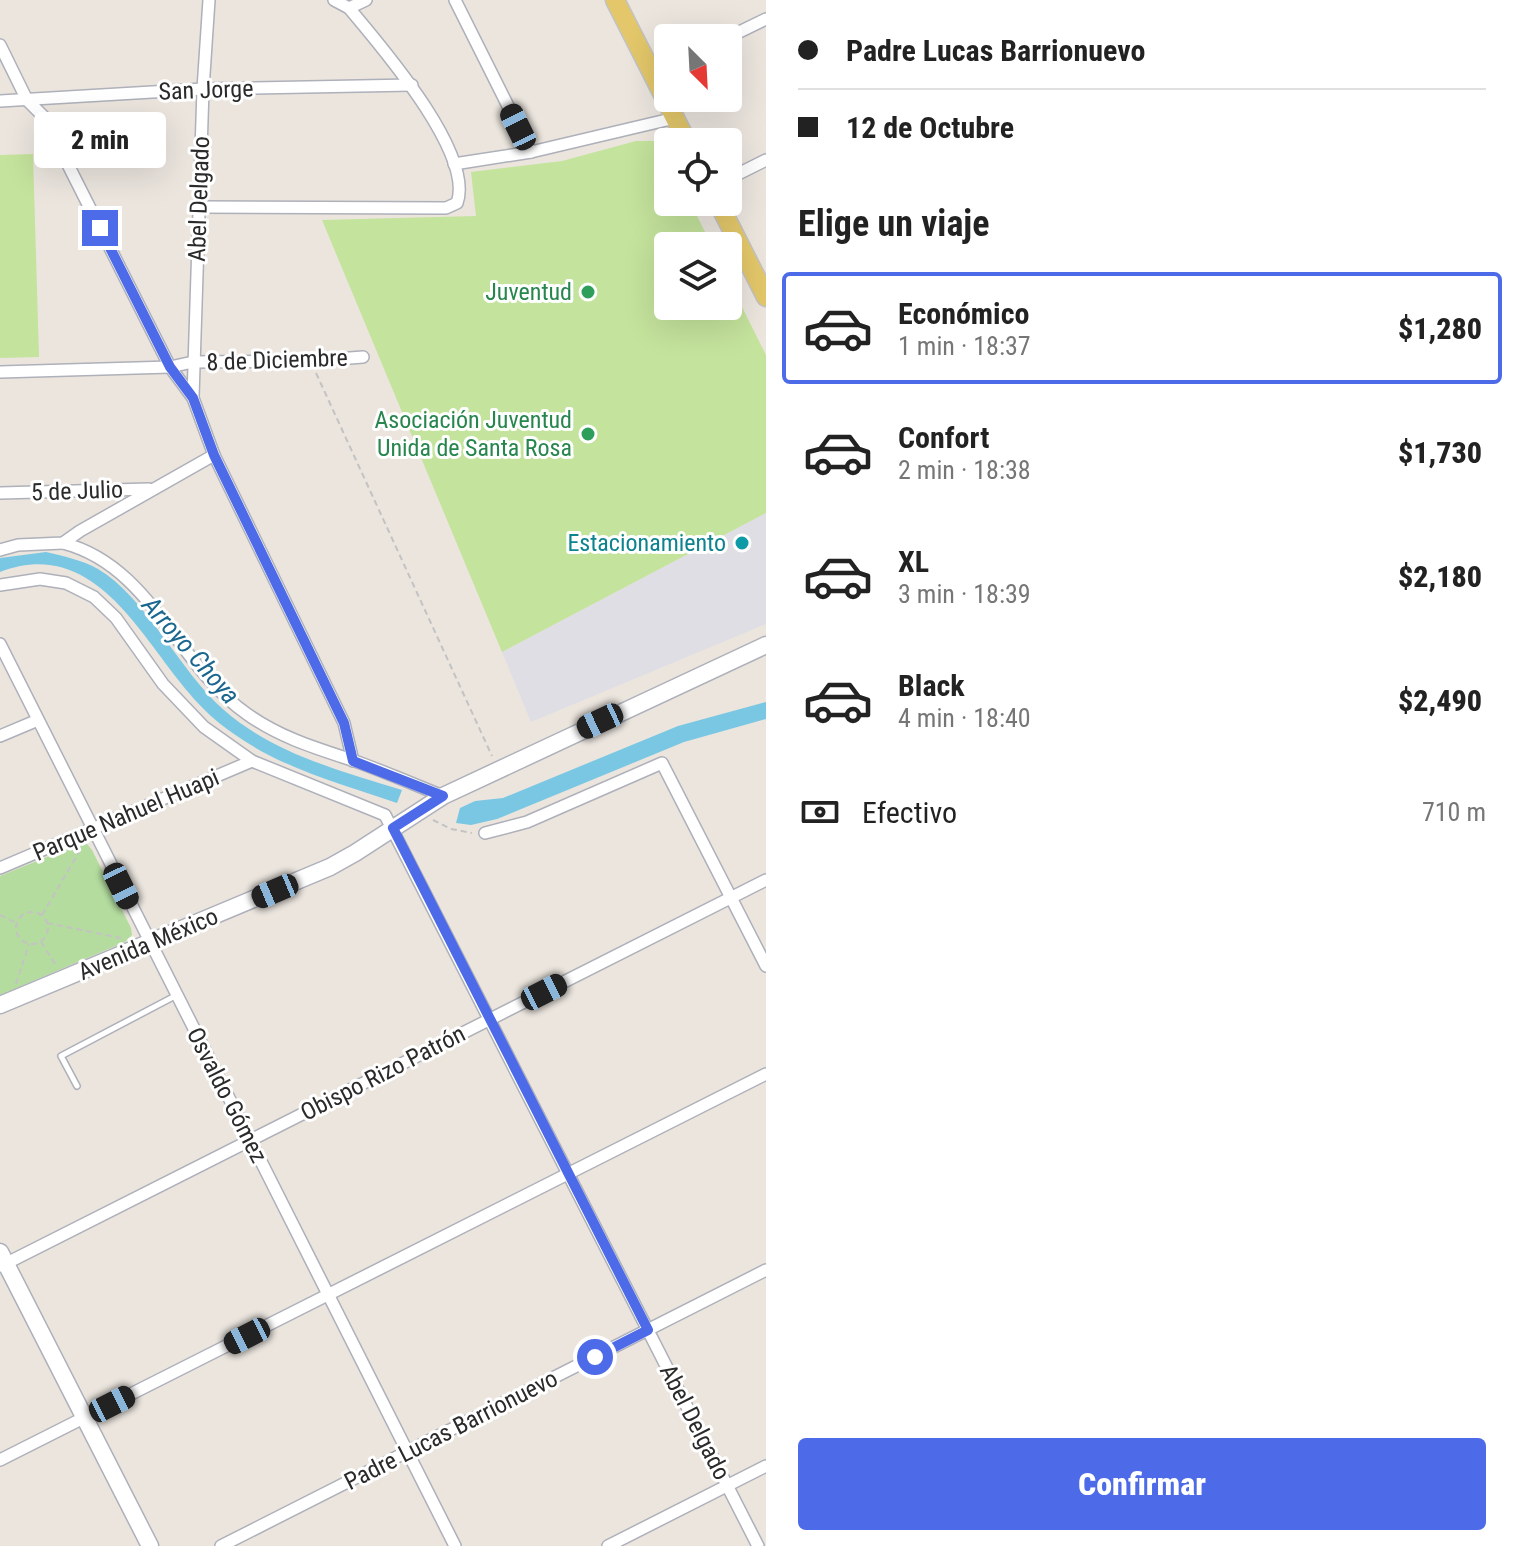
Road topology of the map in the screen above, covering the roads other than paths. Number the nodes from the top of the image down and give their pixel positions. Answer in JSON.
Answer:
{"nodes":[{"id":1,"x":209,"y":0,"type":"edge"},
{"id":2,"x":334,"y":0,"type":"edge"},
{"id":3,"x":366,"y":0,"type":"edge"},
{"id":4,"x":455,"y":0,"type":"edge"},
{"id":5,"x":615,"y":0,"type":"edge"},
{"id":6,"x":349,"y":8,"type":"junction"},
{"id":7,"x":766,"y":19,"type":"edge"},
{"id":8,"x":742,"y":31,"type":"edge"},
{"id":9,"x":0,"y":45,"type":"edge"},
{"id":10,"x":654,"y":62,"type":"edge"},
{"id":11,"x":412,"y":85,"type":"junction"},
{"id":12,"x":203,"y":89,"type":"junction"},
{"id":13,"x":27,"y":100,"type":"junction"},
{"id":14,"x":0,"y":101,"type":"edge"},
{"id":15,"x":673,"y":112,"type":"edge"},
{"id":16,"x":675,"y":118,"type":"junction"},
{"id":17,"x":680,"y":128,"type":"edge"},
{"id":18,"x":531,"y":152,"type":"junction"},
{"id":19,"x":766,"y":160,"type":"edge"},
{"id":20,"x":454,"y":164,"type":"junction"},
{"id":21,"x":742,"y":172,"type":"edge"},
{"id":22,"x":199,"y":207,"type":"junction"},
{"id":23,"x":725,"y":216,"type":"edge"},
{"id":24,"x":766,"y":297,"type":"edge"},
{"id":25,"x":363,"y":357,"type":"dead end"},
{"id":26,"x":193,"y":362,"type":"junction"},
{"id":27,"x":170,"y":367,"type":"junction"},
{"id":28,"x":0,"y":372,"type":"edge"},
{"id":29,"x":193,"y":398,"type":"junction"},
{"id":30,"x":214,"y":455,"type":"junction"},
{"id":31,"x":154,"y":489,"type":"junction"},
{"id":32,"x":0,"y":493,"type":"edge"},
{"id":33,"x":63,"y":543,"type":"junction"},
{"id":34,"x":0,"y":550,"type":"edge"},
{"id":35,"x":0,"y":585,"type":"edge"},
{"id":36,"x":0,"y":644,"type":"edge"},
{"id":37,"x":766,"y":645,"type":"edge"},
{"id":38,"x":38,"y":720,"type":"junction"},
{"id":39,"x":0,"y":736,"type":"edge"},
{"id":40,"x":252,"y":761,"type":"junction"},
{"id":41,"x":353,"y":761,"type":"junction"},
{"id":42,"x":443,"y":796,"type":"junction"},
{"id":43,"x":393,"y":828,"type":"junction"},
{"id":44,"x":93,"y":829,"type":"junction"},
{"id":45,"x":485,"y":833,"type":"road end"},
{"id":46,"x":0,"y":868,"type":"edge"},
{"id":47,"x":766,"y":880,"type":"edge"},
{"id":48,"x":731,"y":898,"type":"junction"},
{"id":49,"x":149,"y":943,"type":"junction"},
{"id":50,"x":766,"y":966,"type":"edge"},
{"id":51,"x":176,"y":996,"type":"junction"},
{"id":52,"x":5,"y":1003,"type":"edge"},
{"id":53,"x":490,"y":1019,"type":"junction"},
{"id":54,"x":766,"y":1074,"type":"edge"},
{"id":55,"x":77,"y":1086,"type":"dead end"},
{"id":56,"x":249,"y":1140,"type":"junction"},
{"id":57,"x":569,"y":1174,"type":"junction"},
{"id":58,"x":2,"y":1260,"type":"edge"},
{"id":59,"x":766,"y":1270,"type":"edge"},
{"id":60,"x":328,"y":1295,"type":"junction"},
{"id":61,"x":648,"y":1330,"type":"junction"},
{"id":62,"x":85,"y":1418,"type":"junction"},
{"id":63,"x":407,"y":1452,"type":"junction"},
{"id":64,"x":0,"y":1460,"type":"edge"},
{"id":65,"x":766,"y":1466,"type":"edge"},
{"id":66,"x":727,"y":1485,"type":"junction"},
{"id":67,"x":150,"y":1546,"type":"edge"},
{"id":68,"x":221,"y":1546,"type":"edge"},
{"id":69,"x":455,"y":1546,"type":"edge"},
{"id":70,"x":608,"y":1546,"type":"edge"},
{"id":71,"x":758,"y":1546,"type":"edge"}],
"edges":[{"from":1,"to":12,"type":"street","name":"Abel Delgado"},
{"from":2,"to":6,"type":"street"},
{"from":3,"to":6,"type":"street"},
{"from":4,"to":18,"type":"street"},
{"from":5,"to":10,"type":"main road"},
{"from":6,"to":11,"type":"street"},
{"from":7,"to":8,"type":"street"},
{"from":9,"to":13,"type":"street"},
{"from":11,"to":12,"type":"street","name":"San Jorge"},
{"from":11,"to":20,"type":"street"},
{"from":12,"to":13,"type":"street","name":"San Jorge"},
{"from":12,"to":22,"type":"street","name":"Abel Delgado"},
{"from":13,"to":14,"type":"street","name":"San Jorge"},
{"from":13,"to":27,"type":"street"},
{"from":15,"to":16,"type":"main road"},
{"from":16,"to":17,"type":"main road"},
{"from":16,"to":18,"type":"street"},
{"from":18,"to":20,"type":"street"},
{"from":19,"to":21,"type":"street"},
{"from":20,"to":22,"type":"street"},
{"from":22,"to":26,"type":"street","name":"Abel Delgado"},
{"from":23,"to":24,"type":"main road"},
{"from":25,"to":26,"type":"street","name":"8 de Diciembre"},
{"from":26,"to":27,"type":"street","name":"8 de Diciembre"},
{"from":26,"to":29,"type":"street","name":"Abel Delgado"},
{"from":27,"to":28,"type":"street","name":"8 de Diciembre"},
{"from":27,"to":29,"type":"street"},
{"from":29,"to":30,"type":"street"},
{"from":30,"to":31,"type":"street"},
{"from":30,"to":41,"type":"street"},
{"from":31,"to":32,"type":"street","name":"5 de Julio"},
{"from":31,"to":33,"type":"street"},
{"from":33,"to":34,"type":"street"},
{"from":33,"to":41,"type":"street"},
{"from":35,"to":40,"type":"street"},
{"from":36,"to":38,"type":"street","name":"Osvaldo Gómez"},
{"from":37,"to":42,"type":"main road","name":"Avenida México"},
{"from":38,"to":39,"type":"street"},
{"from":38,"to":44,"type":"street","name":"Osvaldo Gómez"},
{"from":40,"to":43,"type":"street"},
{"from":40,"to":44,"type":"street","name":"Parque Nahuel Huapi"},
{"from":41,"to":42,"type":"street"},
{"from":42,"to":43,"type":"main road","name":"Avenida México"},
{"from":43,"to":49,"type":"main road","name":"Avenida México"},
{"from":43,"to":53,"type":"street","name":"Abel Delgado"},
{"from":44,"to":46,"type":"street","name":"Parque Nahuel Huapi"},
{"from":44,"to":49,"type":"street","name":"Osvaldo Gómez"},
{"from":45,"to":48,"type":"street"},
{"from":47,"to":48,"type":"street","name":"Obispo Rizo Patrón"},
{"from":48,"to":50,"type":"street"},
{"from":48,"to":53,"type":"street","name":"Obispo Rizo Patrón"},
{"from":49,"to":51,"type":"street","name":"Osvaldo Gómez"},
{"from":49,"to":52,"type":"main road","name":"Avenida México"},
{"from":51,"to":55,"type":"lane"},
{"from":51,"to":56,"type":"street","name":"Osvaldo Gómez"},
{"from":53,"to":56,"type":"street","name":"Obispo Rizo Patrón"},
{"from":53,"to":57,"type":"street","name":"Abel Delgado"},
{"from":54,"to":57,"type":"street"},
{"from":56,"to":58,"type":"street","name":"Obispo Rizo Patrón"},
{"from":56,"to":60,"type":"street","name":"Osvaldo Gómez"},
{"from":57,"to":60,"type":"street"},
{"from":57,"to":61,"type":"street","name":"Abel Delgado"},
{"from":58,"to":62,"type":"main road"},
{"from":59,"to":61,"type":"street","name":"Padre Lucas Barrionuevo"},
{"from":60,"to":62,"type":"street"},
{"from":60,"to":63,"type":"street","name":"Osvaldo Gómez"},
{"from":61,"to":63,"type":"street","name":"Padre Lucas Barrionuevo"},
{"from":61,"to":66,"type":"street","name":"Abel Delgado"},
{"from":62,"to":64,"type":"street"},
{"from":62,"to":67,"type":"main road"},
{"from":63,"to":68,"type":"street","name":"Padre Lucas Barrionuevo"},
{"from":63,"to":69,"type":"street","name":"Osvaldo Gómez"},
{"from":65,"to":66,"type":"street"},
{"from":66,"to":70,"type":"street"},
{"from":66,"to":71,"type":"street","name":"Abel Delgado"}]}
